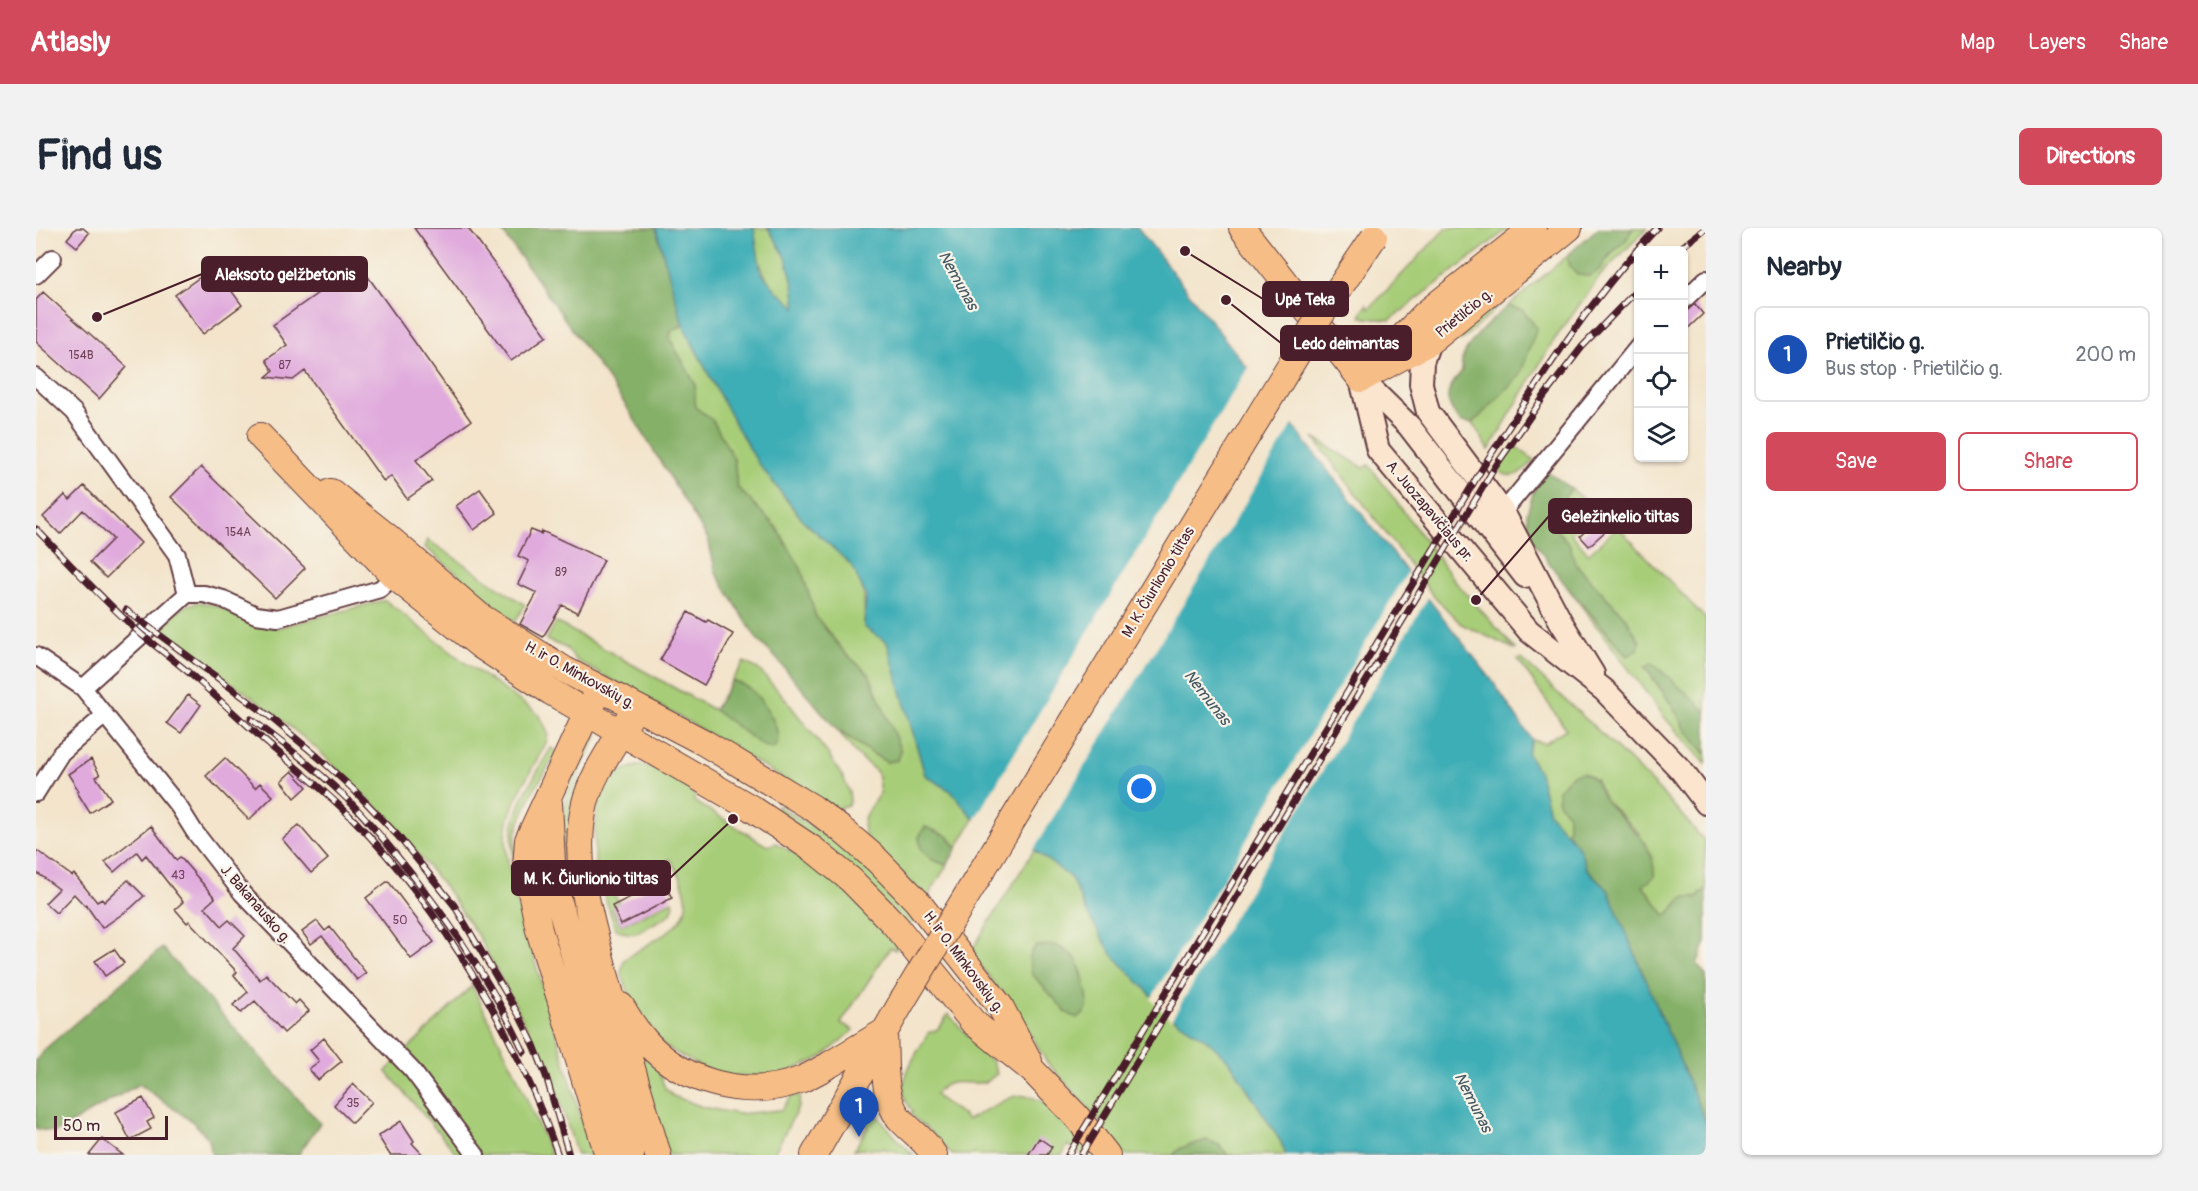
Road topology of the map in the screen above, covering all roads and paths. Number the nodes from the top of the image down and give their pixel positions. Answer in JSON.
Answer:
{"nodes":[{"id":1,"x":1242,"y":228,"type":"edge"},
{"id":2,"x":1382,"y":228,"type":"edge"},
{"id":3,"x":1533,"y":228,"type":"edge"},
{"id":4,"x":1569,"y":228,"type":"edge"},
{"id":5,"x":53,"y":258,"type":"dead end"},
{"id":6,"x":36,"y":274,"type":"edge"},
{"id":7,"x":1706,"y":279,"type":"edge"},
{"id":8,"x":1688,"y":295,"type":"edge"},
{"id":9,"x":1428,"y":342,"type":"junction"},
{"id":10,"x":1634,"y":352,"type":"edge"},
{"id":11,"x":36,"y":377,"type":"edge"},
{"id":12,"x":1361,"y":379,"type":"junction"},
{"id":13,"x":1503,"y":512,"type":"junction"},
{"id":14,"x":394,"y":576,"type":"junction"},
{"id":15,"x":187,"y":594,"type":"junction"},
{"id":16,"x":1561,"y":622,"type":"junction"},
{"id":17,"x":36,"y":656,"type":"edge"},
{"id":18,"x":83,"y":688,"type":"junction"},
{"id":19,"x":602,"y":689,"type":"junction"},
{"id":20,"x":1604,"y":690,"type":"junction"},
{"id":21,"x":635,"y":706,"type":"junction"},
{"id":22,"x":587,"y":713,"type":"junction"},
{"id":23,"x":105,"y":716,"type":"junction"},
{"id":24,"x":621,"y":733,"type":"junction"},
{"id":25,"x":36,"y":793,"type":"edge"},
{"id":26,"x":549,"y":797,"type":"junction"},
{"id":27,"x":1706,"y":804,"type":"edge"},
{"id":28,"x":609,"y":988,"type":"junction"},
{"id":29,"x":885,"y":1032,"type":"junction"},
{"id":30,"x":1034,"y":1071,"type":"junction"},
{"id":31,"x":476,"y":1155,"type":"edge"},
{"id":32,"x":608,"y":1155,"type":"edge"},
{"id":33,"x":631,"y":1155,"type":"edge"},
{"id":34,"x":658,"y":1155,"type":"edge"},
{"id":35,"x":814,"y":1155,"type":"edge"},
{"id":36,"x":934,"y":1155,"type":"edge"},
{"id":37,"x":1107,"y":1155,"type":"edge"}],
"edges":[{"from":1,"to":12,"type":"main road"},
{"from":2,"to":29,"type":"main road","name":"M. K. Čiurlionio tiltas","bridge":true},
{"from":3,"to":12,"type":"main road","name":"Prietilčio g."},
{"from":4,"to":9,"type":"main road","name":"Prietilčio g."},
{"from":5,"to":6,"type":"street"},
{"from":7,"to":8,"type":"street"},
{"from":9,"to":12,"type":"main road","name":"Prietilčio g."},
{"from":9,"to":13,"type":"main road","name":"A. Juozapavičiaus pr."},
{"from":10,"to":13,"type":"street"},
{"from":11,"to":15,"type":"street"},
{"from":12,"to":16,"type":"main road","name":"A. Juozapavičiaus pr."},
{"from":12,"to":20,"type":"main road","name":"A. Juozapavičiaus pr."},
{"from":13,"to":16,"type":"main road","name":"A. Juozapavičiaus pr."},
{"from":14,"to":15,"type":"street"},
{"from":14,"to":19,"type":"main road","name":"H. ir O. Minkovskių g."},
{"from":14,"to":22,"type":"main road","name":"H. ir O. Minkovskių g."},
{"from":15,"to":18,"type":"street"},
{"from":16,"to":20,"type":"main road","name":"A. Juozapavičiaus pr."},
{"from":17,"to":18,"type":"street","name":"J. Bakanausko g."},
{"from":18,"to":23,"type":"street","name":"J. Bakanausko g."},
{"from":19,"to":21,"type":"main road","name":"H. ir O. Minkovskių g."},
{"from":19,"to":22,"type":"main road"},
{"from":20,"to":27,"type":"main road","name":"A. Juozapavičiaus pr."},
{"from":21,"to":24,"type":"main road"},
{"from":21,"to":30,"type":"main road","name":"H. ir O. Minkovskių g."},
{"from":22,"to":24,"type":"main road","name":"H. ir O. Minkovskių g."},
{"from":22,"to":26,"type":"main road"},
{"from":23,"to":25,"type":"street"},
{"from":23,"to":31,"type":"street","name":"J. Bakanausko g."},
{"from":24,"to":28,"type":"main road"},
{"from":24,"to":30,"type":"main road","name":"H. ir O. Minkovskių g."},
{"from":26,"to":32,"type":"main road"},
{"from":26,"to":33,"type":"main road"},
{"from":28,"to":29,"type":"main road"},
{"from":28,"to":34,"type":"main road"},
{"from":29,"to":35,"type":"main road"},
{"from":29,"to":36,"type":"main road"},
{"from":30,"to":37,"type":"main road"}]}
